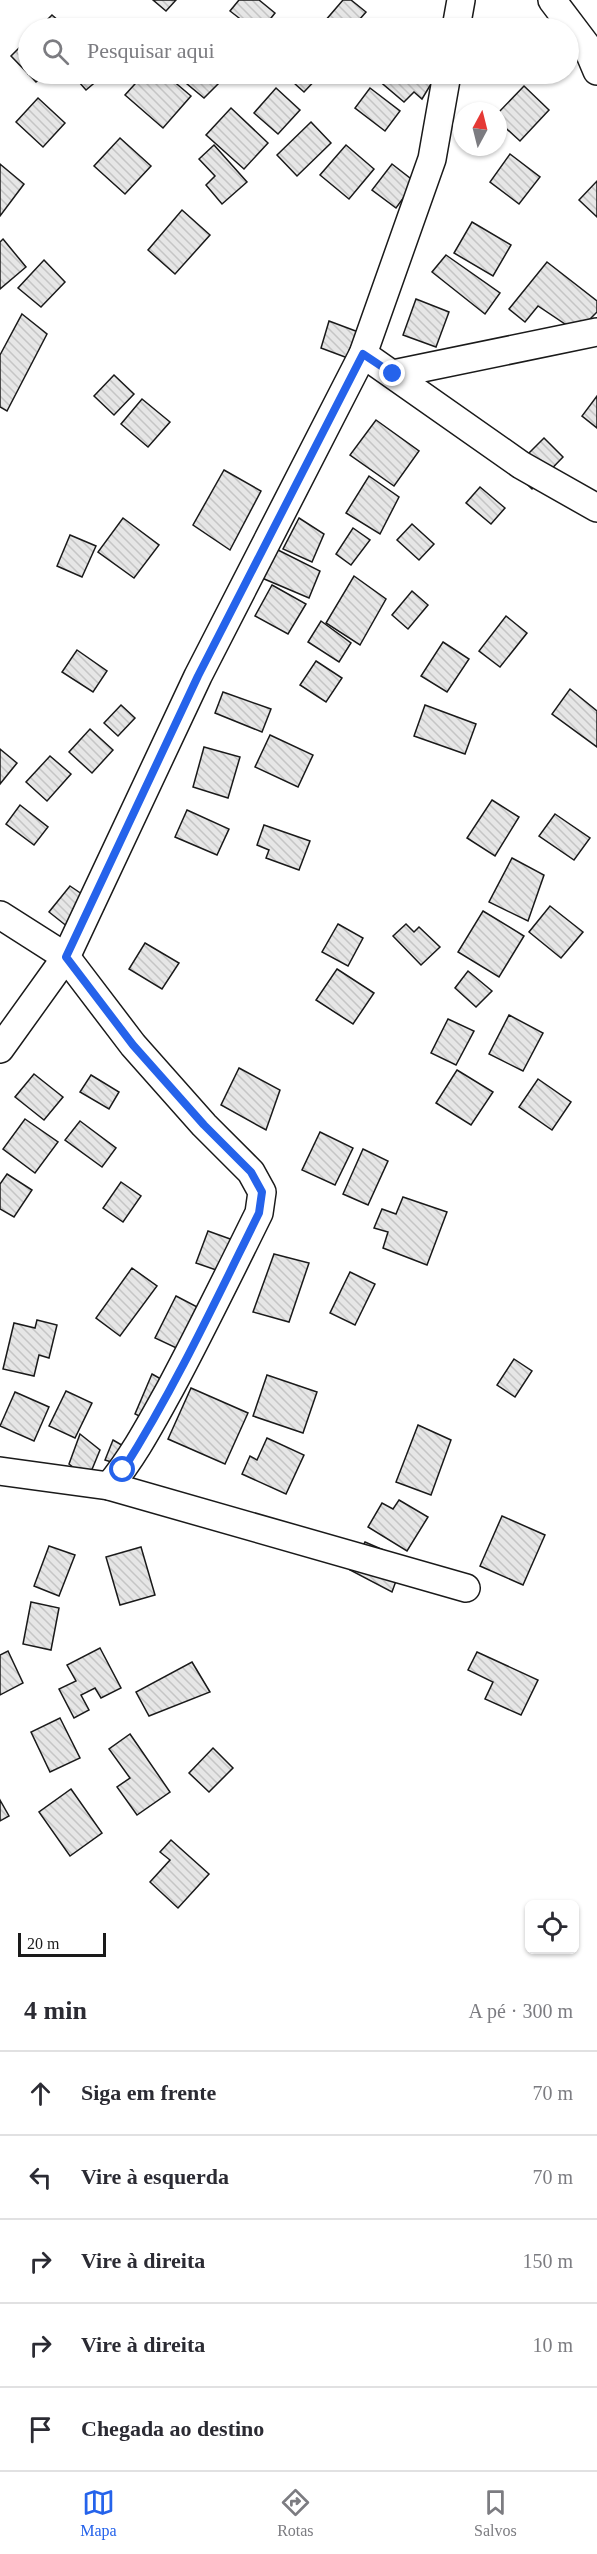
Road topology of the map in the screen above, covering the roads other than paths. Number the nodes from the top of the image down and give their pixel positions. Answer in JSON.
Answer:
{"nodes":[{"id":1,"x":461,"y":0,"type":"edge"},
{"id":2,"x":552,"y":0,"type":"edge"},
{"id":3,"x":458,"y":18,"type":"edge"},
{"id":4,"x":566,"y":18,"type":"edge"},
{"id":5,"x":579,"y":36,"type":"edge"},
{"id":6,"x":597,"y":71,"type":"edge"},
{"id":7,"x":445,"y":84,"type":"edge"},
{"id":8,"x":597,"y":332,"type":"edge"},
{"id":9,"x":363,"y":354,"type":"junction"},
{"id":10,"x":393,"y":374,"type":"junction"},
{"id":11,"x":597,"y":508,"type":"edge"},
{"id":12,"x":0,"y":915,"type":"edge"},
{"id":13,"x":66,"y":957,"type":"junction"},
{"id":14,"x":0,"y":1049,"type":"edge"},
{"id":15,"x":0,"y":1471,"type":"edge"},
{"id":16,"x":109,"y":1486,"type":"junction"},
{"id":17,"x":466,"y":1588,"type":"dead end"}],
"edges":[{"from":1,"to":3,"type":"street"},
{"from":2,"to":4,"type":"street"},
{"from":5,"to":6,"type":"street"},
{"from":7,"to":9,"type":"street"},
{"from":8,"to":10,"type":"street"},
{"from":9,"to":10,"type":"street"},
{"from":9,"to":13,"type":"street"},
{"from":10,"to":11,"type":"street"},
{"from":12,"to":13,"type":"street"},
{"from":13,"to":14,"type":"street"},
{"from":13,"to":16,"type":"street"},
{"from":15,"to":16,"type":"street"},
{"from":16,"to":17,"type":"street"}]}
